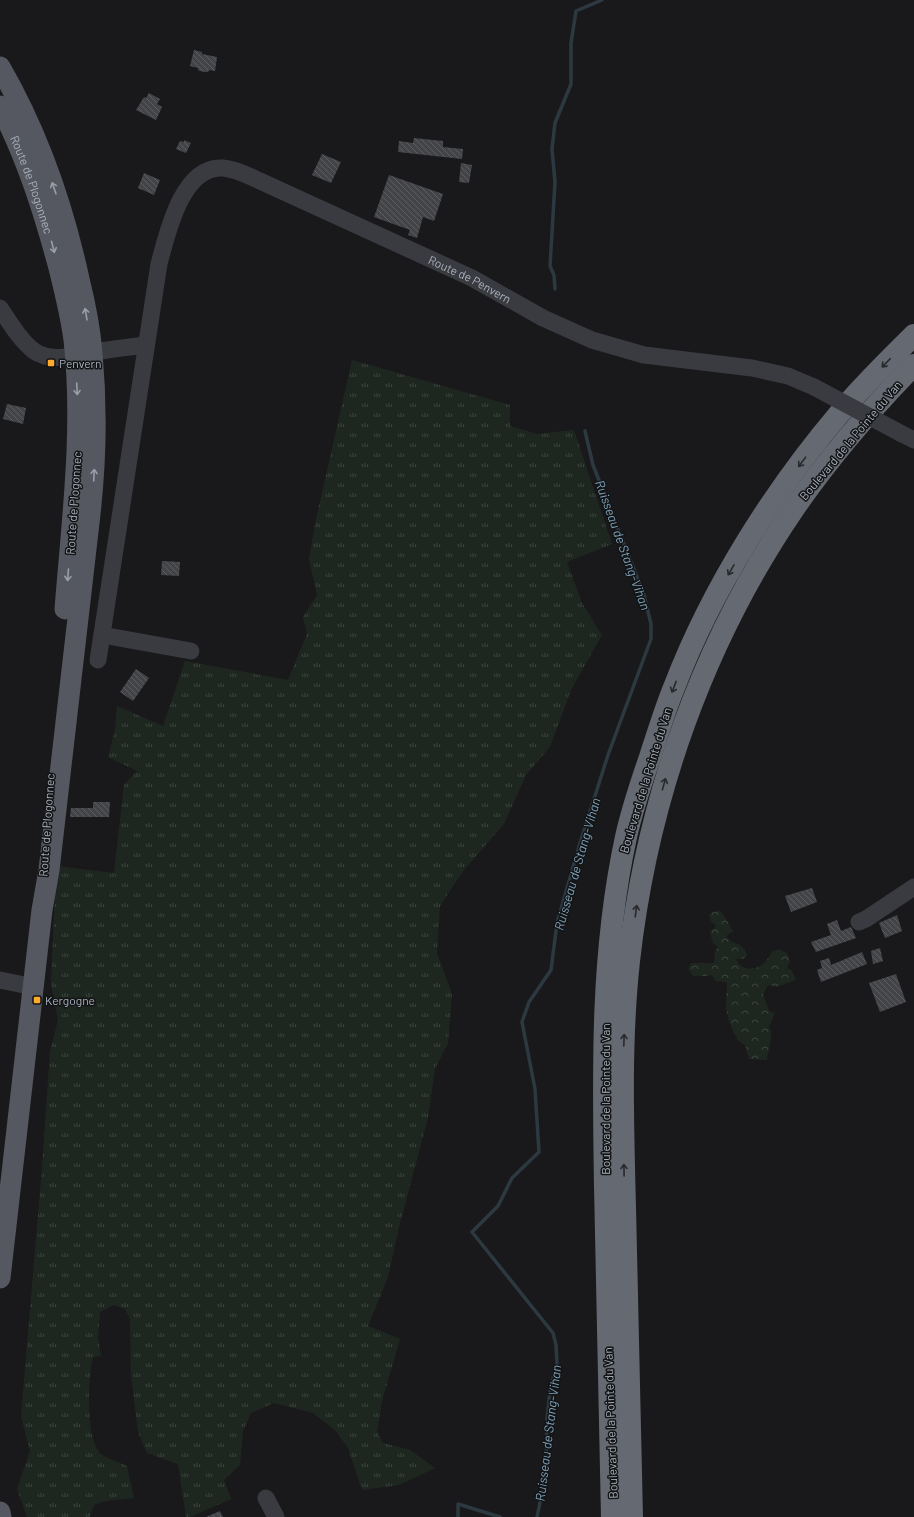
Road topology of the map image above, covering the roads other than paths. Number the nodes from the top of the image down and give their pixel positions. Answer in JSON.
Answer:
{"nodes":[{"id":1,"x":0,"y":67,"type":"edge"},
{"id":2,"x":0,"y":106,"type":"edge"},
{"id":3,"x":0,"y":308,"type":"edge"},
{"id":4,"x":914,"y":335,"type":"edge"},
{"id":5,"x":146,"y":345,"type":"junction"},
{"id":6,"x":84,"y":354,"type":"junction"},
{"id":7,"x":914,"y":365,"type":"edge"},
{"id":8,"x":908,"y":437,"type":"edge"},
{"id":9,"x":102,"y":634,"type":"junction"},
{"id":10,"x":192,"y":651,"type":"dead end"},
{"id":11,"x":98,"y":660,"type":"dead end"},
{"id":12,"x":914,"y":887,"type":"edge"},
{"id":13,"x":859,"y":922,"type":"dead end"},
{"id":14,"x":0,"y":980,"type":"edge"},
{"id":15,"x":34,"y":988,"type":"junction"},
{"id":16,"x":624,"y":1194,"type":"junction"},
{"id":17,"x":0,"y":1278,"type":"edge"},
{"id":18,"x":266,"y":1498,"type":"dead end"},
{"id":19,"x":0,"y":1512,"type":"edge"},
{"id":20,"x":1,"y":1517,"type":"edge"},
{"id":21,"x":276,"y":1517,"type":"edge"},
{"id":22,"x":612,"y":1517,"type":"edge"},
{"id":23,"x":632,"y":1517,"type":"edge"},
{"id":24,"x":644,"y":1517,"type":"edge"}],
"edges":[{"from":6,"to":1,"type":"main road","name":"Route de Plogonnec","one_way":true},
{"from":2,"to":6,"type":"main road","name":"Route de Plogonnec","one_way":true},
{"from":3,"to":6,"type":"street"},
{"from":4,"to":22,"type":"highway","name":"Boulevard de la Pointe du Van","one_way":true},
{"from":5,"to":6,"type":"street"},
{"from":5,"to":8,"type":"street","name":"Route de Penvern","bridge":true},
{"from":5,"to":9,"type":"street"},
{"from":6,"to":15,"type":"main road","name":"Route de Plogonnec"},
{"from":16,"to":7,"type":"highway","name":"Boulevard de la Pointe du Van","one_way":true},
{"from":9,"to":10,"type":"street"},
{"from":9,"to":11,"type":"street"},
{"from":12,"to":13,"type":"street"},
{"from":14,"to":15,"type":"street"},
{"from":15,"to":17,"type":"main road","name":"Route de Plogonnec"},
{"from":16,"to":23,"type":"highway","name":"Boulevard de la Pointe du Van"},
{"from":16,"to":24,"type":"highway"},
{"from":18,"to":21,"type":"street"},
{"from":19,"to":20,"type":"main road"}]}
